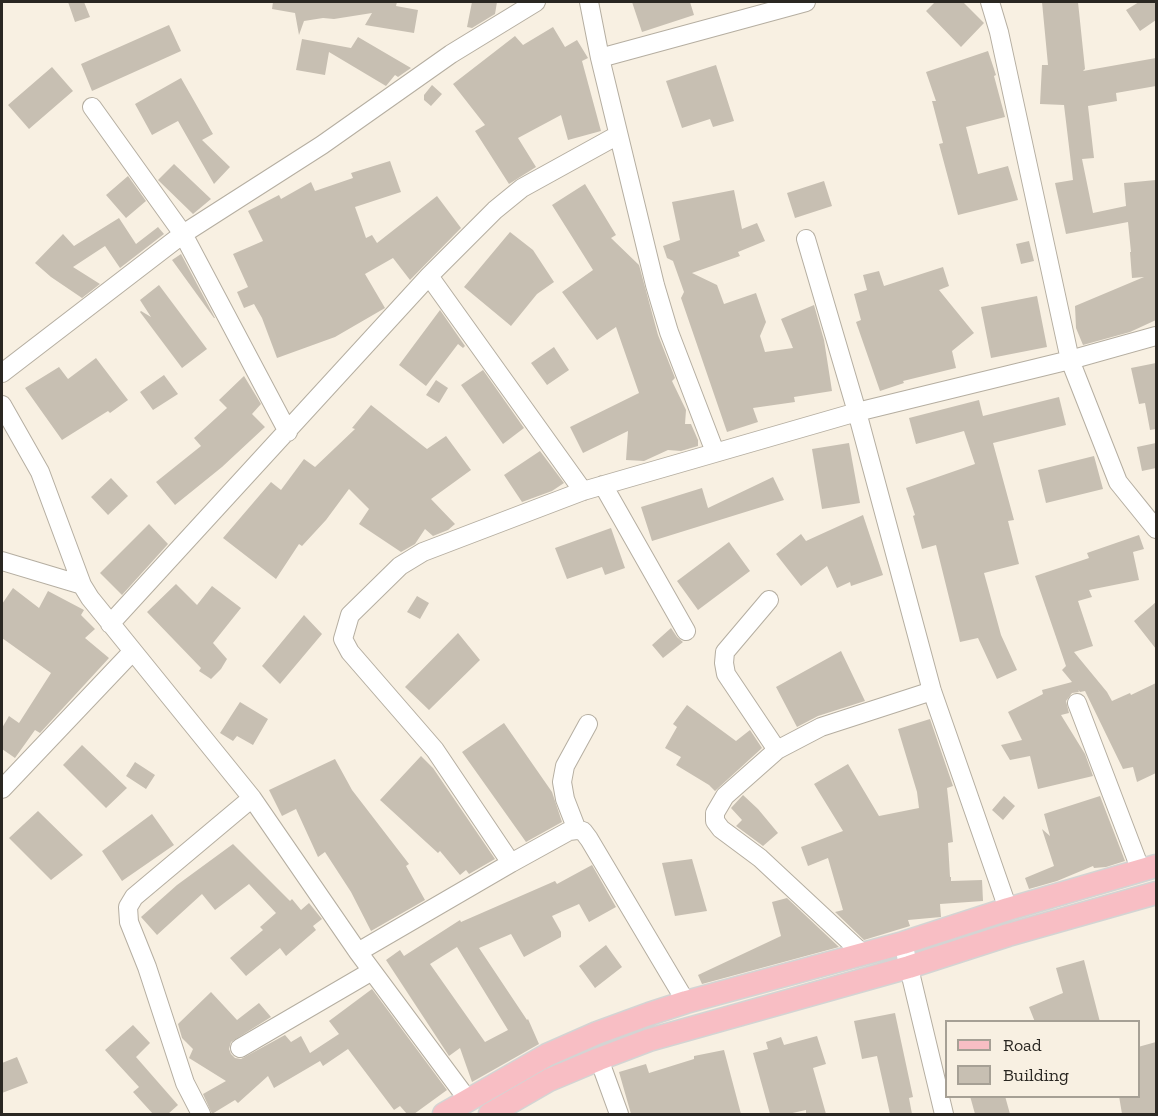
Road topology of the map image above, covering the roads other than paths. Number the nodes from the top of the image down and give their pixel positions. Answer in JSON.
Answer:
{"nodes":[{"id":1,"x":536,"y":2,"type":"edge"},
{"id":2,"x":589,"y":2,"type":"edge"},
{"id":3,"x":806,"y":2,"type":"edge"},
{"id":4,"x":990,"y":2,"type":"edge"},
{"id":5,"x":999,"y":2,"type":"edge"},
{"id":6,"x":999,"y":32,"type":"junction"},
{"id":7,"x":600,"y":58,"type":"junction"},
{"id":8,"x":92,"y":108,"type":"dead end"},
{"id":9,"x":618,"y":135,"type":"junction"},
{"id":10,"x":183,"y":234,"type":"junction"},
{"id":11,"x":806,"y":239,"type":"dead end"},
{"id":12,"x":429,"y":276,"type":"junction"},
{"id":13,"x":1156,"y":336,"type":"edge"},
{"id":14,"x":1070,"y":360,"type":"junction"},
{"id":15,"x":2,"y":373,"type":"edge"},
{"id":16,"x":2,"y":405,"type":"edge"},
{"id":17,"x":857,"y":412,"type":"junction"},
{"id":18,"x":288,"y":432,"type":"junction"},
{"id":19,"x":715,"y":452,"type":"junction"},
{"id":20,"x":603,"y":484,"type":"junction"},
{"id":21,"x":583,"y":491,"type":"junction"},
{"id":22,"x":1156,"y":529,"type":"edge"},
{"id":23,"x":2,"y":561,"type":"edge"},
{"id":24,"x":82,"y":585,"type":"junction"},
{"id":25,"x":769,"y":600,"type":"dead end"},
{"id":26,"x":110,"y":624,"type":"junction"},
{"id":27,"x":686,"y":630,"type":"dead end"},
{"id":28,"x":132,"y":651,"type":"junction"},
{"id":29,"x":932,"y":691,"type":"junction"},
{"id":30,"x":1077,"y":703,"type":"dead end"},
{"id":31,"x":588,"y":724,"type":"dead end"},
{"id":32,"x":777,"y":750,"type":"junction"},
{"id":33,"x":2,"y":789,"type":"edge"},
{"id":34,"x":252,"y":798,"type":"junction"},
{"id":35,"x":577,"y":830,"type":"junction"},
{"id":36,"x":511,"y":863,"type":"junction"},
{"id":37,"x":1149,"y":868,"type":"edge"},
{"id":38,"x":1156,"y":893,"type":"edge"},
{"id":39,"x":1008,"y":909,"type":"junction"},
{"id":40,"x":903,"y":943,"type":"junction"},
{"id":41,"x":358,"y":952,"type":"junction"},
{"id":42,"x":862,"y":953,"type":"junction"},
{"id":43,"x":909,"y":967,"type":"junction"},
{"id":44,"x":372,"y":971,"type":"junction"},
{"id":45,"x":686,"y":1002,"type":"junction"},
{"id":46,"x":240,"y":1047,"type":"dead end"},
{"id":47,"x":599,"y":1059,"type":"junction"},
{"id":48,"x":468,"y":1100,"type":"junction"},
{"id":49,"x":201,"y":1114,"type":"edge"},
{"id":50,"x":444,"y":1114,"type":"edge"},
{"id":51,"x":491,"y":1114,"type":"edge"},
{"id":52,"x":619,"y":1114,"type":"edge"},
{"id":53,"x":944,"y":1114,"type":"edge"}],
"edges":[{"from":1,"to":10,"type":"street"},
{"from":2,"to":7,"type":"street"},
{"from":3,"to":7,"type":"street"},
{"from":4,"to":6,"type":"street"},
{"from":5,"to":6,"type":"street"},
{"from":6,"to":14,"type":"street"},
{"from":7,"to":9,"type":"street"},
{"from":8,"to":10,"type":"street"},
{"from":9,"to":12,"type":"street"},
{"from":9,"to":19,"type":"street"},
{"from":10,"to":15,"type":"street"},
{"from":10,"to":18,"type":"street"},
{"from":11,"to":17,"type":"street"},
{"from":12,"to":18,"type":"street"},
{"from":12,"to":21,"type":"street"},
{"from":13,"to":14,"type":"street"},
{"from":14,"to":17,"type":"street"},
{"from":14,"to":22,"type":"street"},
{"from":16,"to":24,"type":"street"},
{"from":17,"to":19,"type":"street"},
{"from":17,"to":29,"type":"street"},
{"from":18,"to":26,"type":"street"},
{"from":19,"to":20,"type":"street"},
{"from":20,"to":21,"type":"street"},
{"from":20,"to":27,"type":"street"},
{"from":21,"to":36,"type":"street"},
{"from":23,"to":24,"type":"street"},
{"from":24,"to":26,"type":"street"},
{"from":25,"to":32,"type":"street"},
{"from":26,"to":28,"type":"street"},
{"from":28,"to":33,"type":"street"},
{"from":28,"to":34,"type":"street"},
{"from":29,"to":32,"type":"street"},
{"from":29,"to":39,"type":"street"},
{"from":30,"to":37,"type":"street"},
{"from":31,"to":35,"type":"street"},
{"from":32,"to":42,"type":"street"},
{"from":34,"to":41,"type":"street"},
{"from":34,"to":49,"type":"street"},
{"from":35,"to":36,"type":"street"},
{"from":35,"to":45,"type":"street"},
{"from":36,"to":41,"type":"street"},
{"from":37,"to":39,"type":"main road"},
{"from":38,"to":43,"type":"main road"},
{"from":39,"to":40,"type":"main road"},
{"from":40,"to":42,"type":"main road"},
{"from":40,"to":43,"type":"street"},
{"from":41,"to":44,"type":"street"},
{"from":42,"to":45,"type":"main road"},
{"from":43,"to":47,"type":"main road"},
{"from":43,"to":53,"type":"street"},
{"from":44,"to":46,"type":"street"},
{"from":44,"to":48,"type":"street"},
{"from":45,"to":48,"type":"main road"},
{"from":47,"to":51,"type":"main road"},
{"from":47,"to":52,"type":"street"},
{"from":48,"to":50,"type":"main road"}]}
